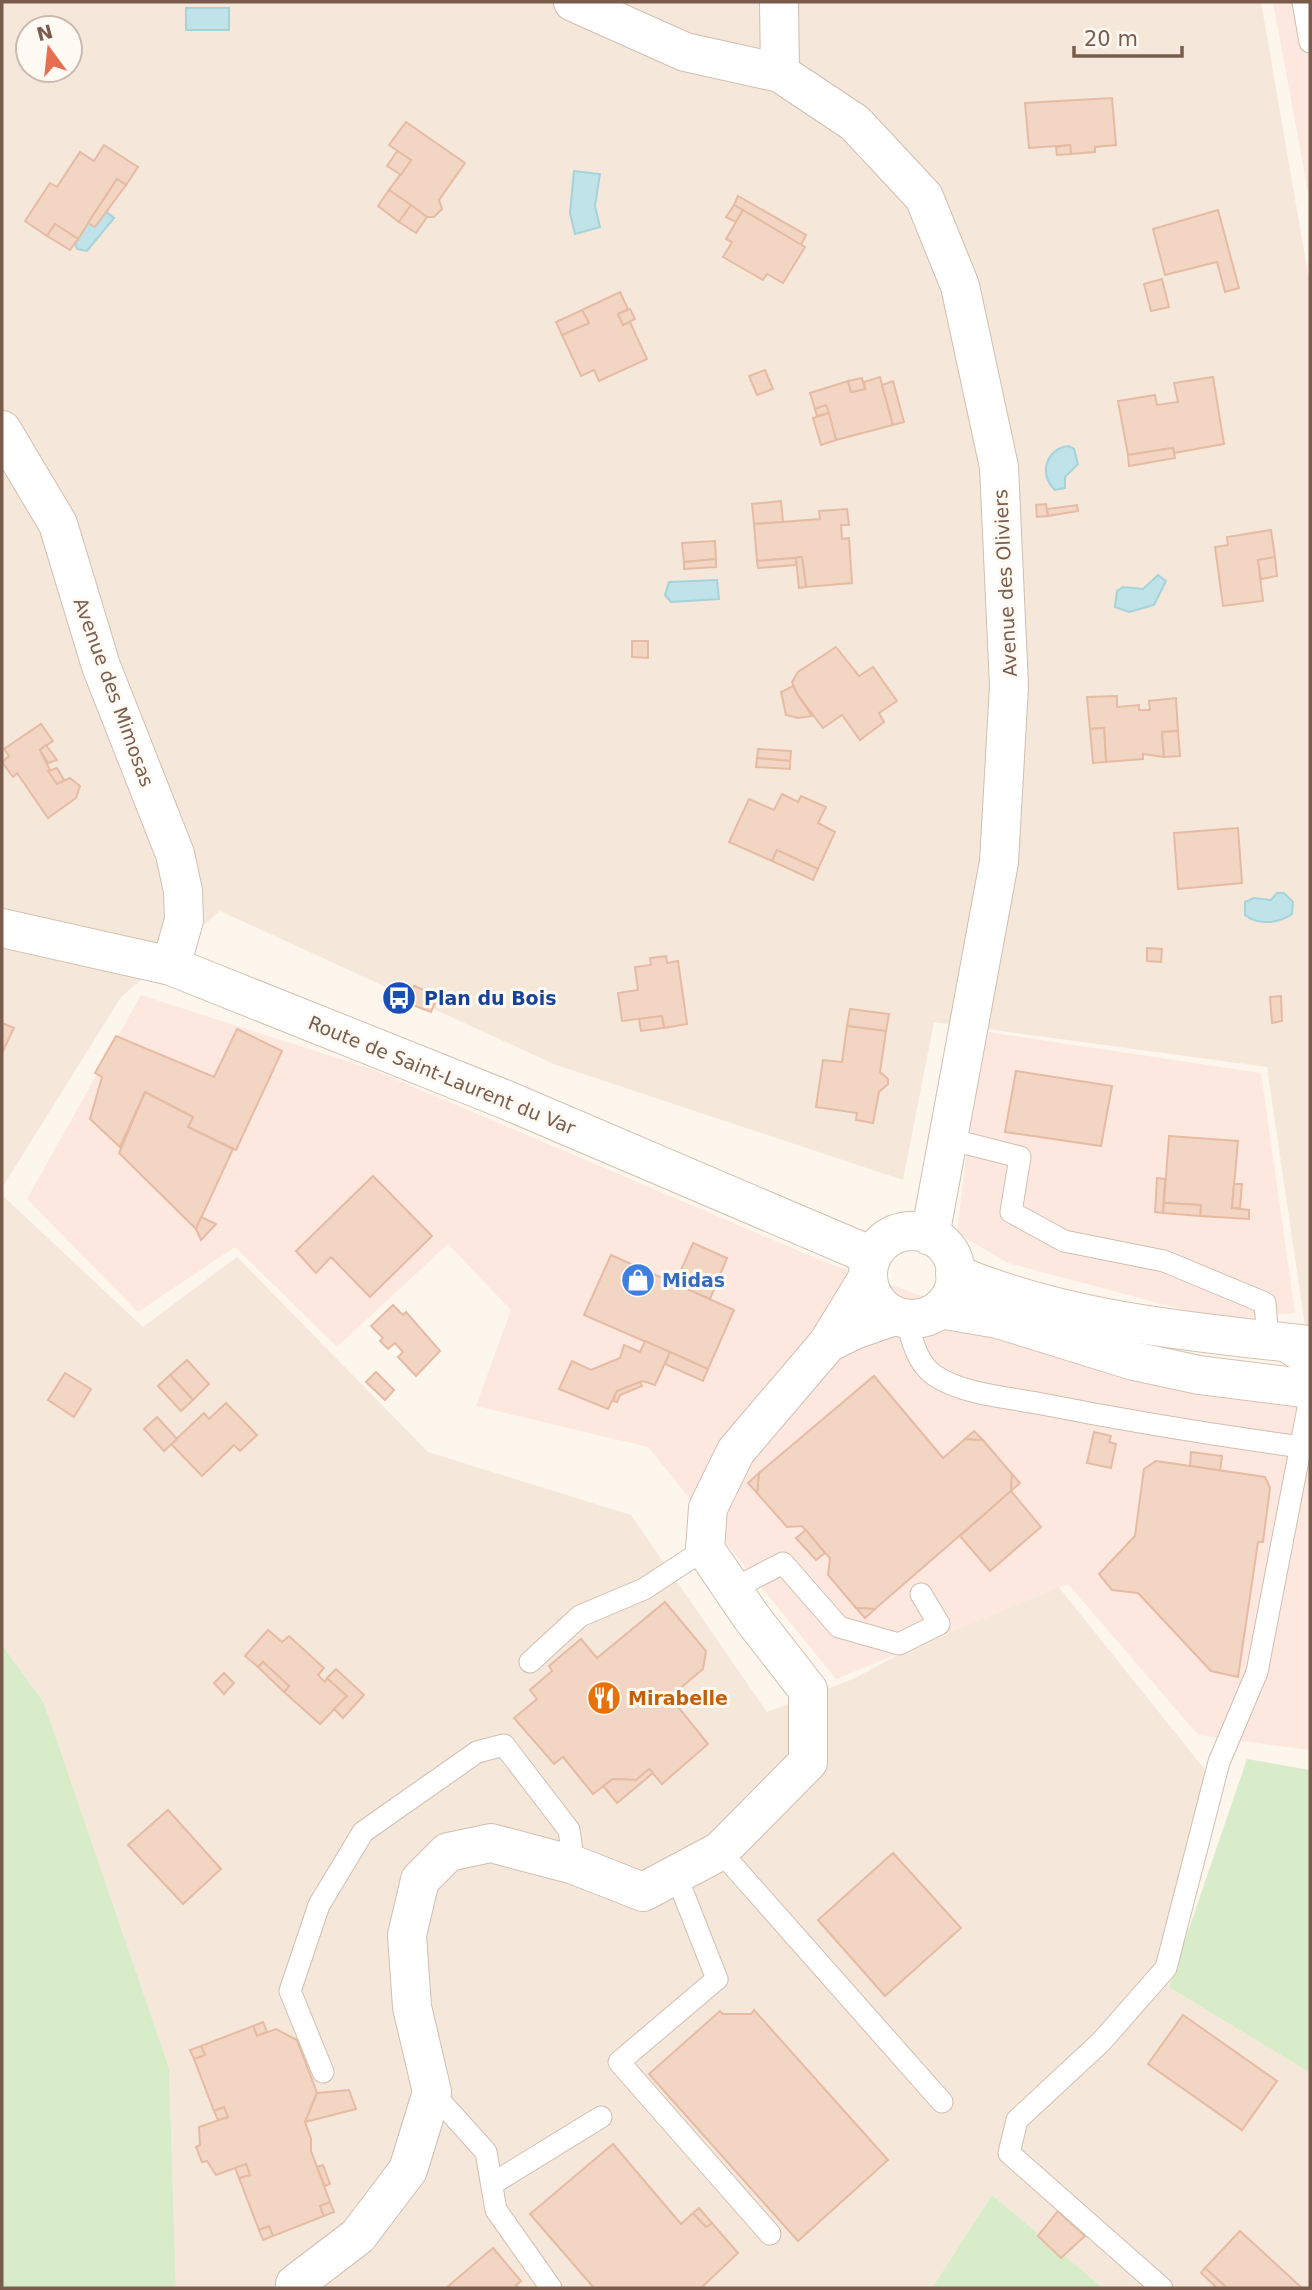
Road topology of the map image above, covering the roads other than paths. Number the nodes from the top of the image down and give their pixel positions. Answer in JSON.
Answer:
{"nodes":[{"id":1,"x":573,"y":2,"type":"edge"},
{"id":2,"x":779,"y":2,"type":"edge"},
{"id":3,"x":1303,"y":2,"type":"edge"},
{"id":4,"x":624,"y":10,"type":"edge"},
{"id":5,"x":1310,"y":42,"type":"edge"},
{"id":6,"x":780,"y":73,"type":"junction"},
{"id":7,"x":2,"y":430,"type":"edge"},
{"id":8,"x":2,"y":928,"type":"edge"},
{"id":9,"x":171,"y":966,"type":"junction"},
{"id":10,"x":949,"y":1139,"type":"junction"},
{"id":11,"x":930,"y":1236,"type":"junction"},
{"id":12,"x":870,"y":1268,"type":"junction"},
{"id":13,"x":955,"y":1274,"type":"junction"},
{"id":14,"x":913,"y":1315,"type":"junction"},
{"id":15,"x":1268,"y":1341,"type":"junction"},
{"id":16,"x":828,"y":1343,"type":"junction"},
{"id":17,"x":1310,"y":1345,"type":"edge"},
{"id":18,"x":1310,"y":1375,"type":"edge"},
{"id":19,"x":1310,"y":1389,"type":"edge"},
{"id":20,"x":1310,"y":1398,"type":"edge"},
{"id":21,"x":1301,"y":1447,"type":"junction"},
{"id":22,"x":705,"y":1549,"type":"junction"},
{"id":23,"x":733,"y":1590,"type":"junction"},
{"id":24,"x":921,"y":1594,"type":"dead end"},
{"id":25,"x":530,"y":1662,"type":"dead end"},
{"id":26,"x":720,"y":1851,"type":"junction"},
{"id":27,"x":574,"y":1865,"type":"junction"},
{"id":28,"x":676,"y":1875,"type":"junction"},
{"id":29,"x":323,"y":2072,"type":"dead end"},
{"id":30,"x":432,"y":2091,"type":"junction"},
{"id":31,"x":942,"y":2102,"type":"dead end"},
{"id":32,"x":601,"y":2117,"type":"dead end"},
{"id":33,"x":492,"y":2185,"type":"junction"},
{"id":34,"x":770,"y":2234,"type":"dead end"},
{"id":35,"x":295,"y":2284,"type":"dead end"},
{"id":36,"x":551,"y":2288,"type":"edge"},
{"id":37,"x":1162,"y":2288,"type":"edge"}],
"edges":[{"from":1,"to":4,"type":"street"},
{"from":2,"to":6,"type":"street"},
{"from":3,"to":5,"type":"lane"},
{"from":4,"to":6,"type":"street"},
{"from":6,"to":10,"type":"street","name":"Avenue des Oliviers"},
{"from":7,"to":9,"type":"street","name":"Avenue des Mimosas"},
{"from":8,"to":9,"type":"street","name":"Route de Saint-Laurent du Var"},
{"from":9,"to":12,"type":"street","name":"Route de Saint-Laurent du Var"},
{"from":10,"to":11,"type":"street","name":"Avenue des Oliviers"},
{"from":10,"to":15,"type":"lane"},
{"from":11,"to":12,"type":"street"},
{"from":11,"to":13,"type":"street"},
{"from":12,"to":14,"type":"street"},
{"from":12,"to":16,"type":"street"},
{"from":13,"to":14,"type":"street"},
{"from":13,"to":15,"type":"street"},
{"from":14,"to":16,"type":"street"},
{"from":14,"to":19,"type":"street"},
{"from":14,"to":21,"type":"lane"},
{"from":15,"to":17,"type":"street"},
{"from":15,"to":18,"type":"lane"},
{"from":16,"to":22,"type":"street"},
{"from":20,"to":21,"type":"lane"},
{"from":21,"to":37,"type":"lane"},
{"from":22,"to":23,"type":"street"},
{"from":22,"to":25,"type":"lane"},
{"from":23,"to":24,"type":"lane"},
{"from":23,"to":26,"type":"street"},
{"from":26,"to":28,"type":"street"},
{"from":26,"to":31,"type":"lane"},
{"from":27,"to":28,"type":"street"},
{"from":27,"to":29,"type":"lane"},
{"from":27,"to":30,"type":"street"},
{"from":28,"to":34,"type":"lane"},
{"from":30,"to":33,"type":"lane"},
{"from":30,"to":35,"type":"street"},
{"from":32,"to":33,"type":"lane"},
{"from":33,"to":36,"type":"lane"}]}
